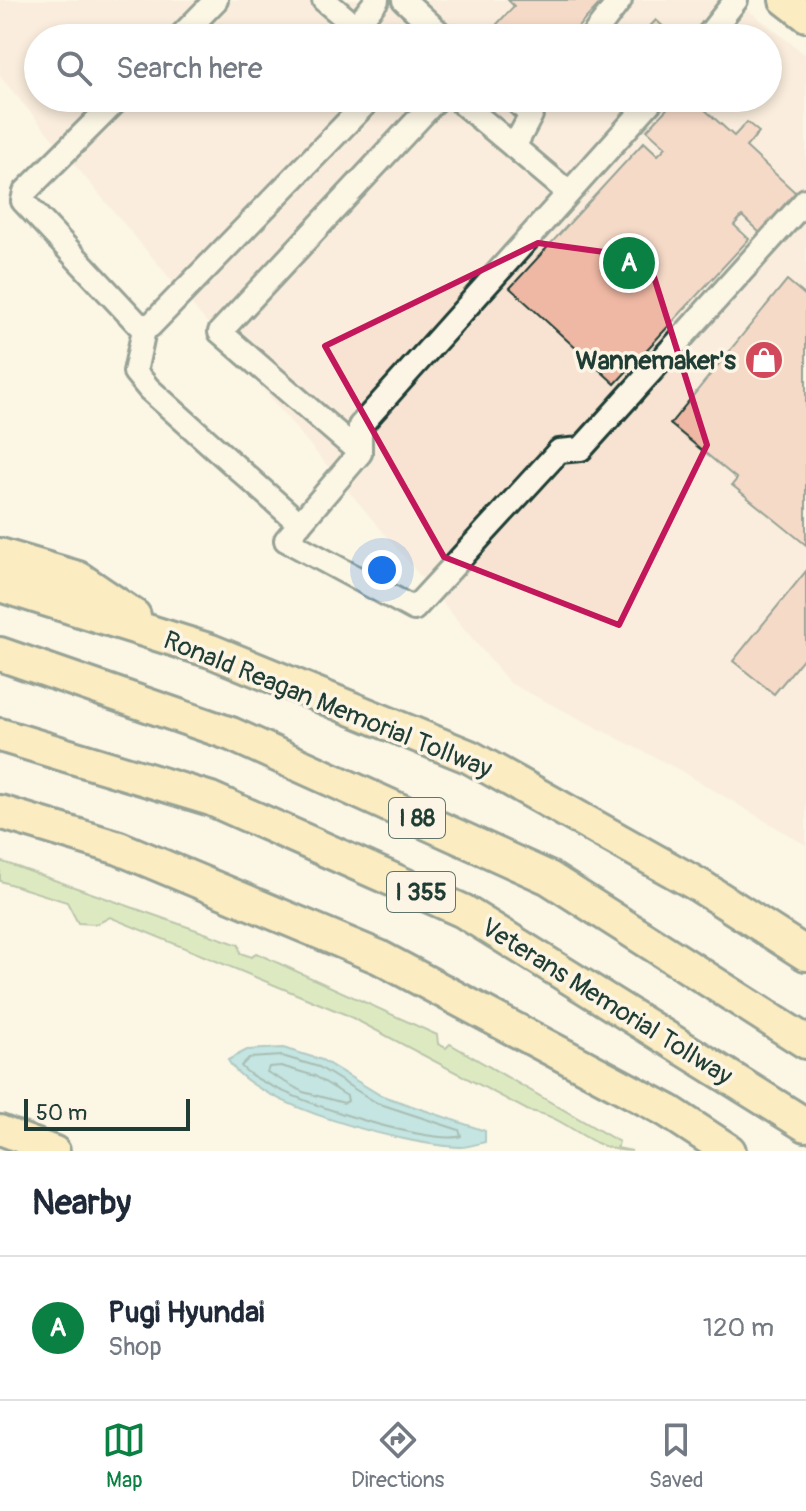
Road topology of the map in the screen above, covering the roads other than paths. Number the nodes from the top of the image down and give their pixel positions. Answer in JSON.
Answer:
{"nodes":[{"id":1,"x":216,"y":0,"type":"edge"},
{"id":2,"x":324,"y":0,"type":"edge"},
{"id":3,"x":377,"y":0,"type":"edge"},
{"id":4,"x":404,"y":0,"type":"edge"},
{"id":5,"x":620,"y":0,"type":"edge"},
{"id":6,"x":736,"y":0,"type":"edge"},
{"id":7,"x":193,"y":24,"type":"edge"},
{"id":8,"x":352,"y":24,"type":"edge"},
{"id":9,"x":366,"y":24,"type":"edge"},
{"id":10,"x":430,"y":24,"type":"edge"},
{"id":11,"x":602,"y":24,"type":"edge"},
{"id":12,"x":717,"y":24,"type":"edge"},
{"id":13,"x":105,"y":112,"type":"edge"},
{"id":14,"x":357,"y":112,"type":"edge"},
{"id":15,"x":425,"y":112,"type":"edge"},
{"id":16,"x":473,"y":112,"type":"edge"},
{"id":17,"x":534,"y":112,"type":"edge"},
{"id":18,"x":641,"y":112,"type":"edge"},
{"id":19,"x":514,"y":147,"type":"junction"},
{"id":20,"x":569,"y":193,"type":"junction"},
{"id":21,"x":806,"y":200,"type":"edge"},
{"id":22,"x":145,"y":325,"type":"junction"},
{"id":23,"x":360,"y":453,"type":"junction"},
{"id":24,"x":300,"y":524,"type":"junction"},
{"id":25,"x":0,"y":555,"type":"edge"},
{"id":26,"x":0,"y":585,"type":"edge"},
{"id":27,"x":163,"y":636,"type":"junction"},
{"id":28,"x":0,"y":654,"type":"edge"},
{"id":29,"x":0,"y":735,"type":"edge"},
{"id":30,"x":0,"y":812,"type":"edge"},
{"id":31,"x":806,"y":954,"type":"edge"},
{"id":32,"x":806,"y":1042,"type":"edge"},
{"id":33,"x":806,"y":1125,"type":"edge"},
{"id":34,"x":0,"y":1130,"type":"edge"},
{"id":35,"x":55,"y":1151,"type":"edge"},
{"id":36,"x":729,"y":1151,"type":"edge"}],
"edges":[{"from":1,"to":7,"type":"lane"},
{"from":2,"to":8,"type":"lane"},
{"from":3,"to":9,"type":"lane"},
{"from":4,"to":10,"type":"lane"},
{"from":5,"to":11,"type":"lane"},
{"from":6,"to":12,"type":"lane"},
{"from":13,"to":22,"type":"lane"},
{"from":14,"to":22,"type":"lane"},
{"from":15,"to":23,"type":"lane"},
{"from":16,"to":19,"type":"lane"},
{"from":17,"to":19,"type":"lane"},
{"from":18,"to":20,"type":"lane"},
{"from":19,"to":20,"type":"lane"},
{"from":20,"to":23,"type":"lane"},
{"from":21,"to":24,"type":"lane"},
{"from":22,"to":24,"type":"lane"},
{"from":23,"to":24,"type":"lane"},
{"from":25,"to":27,"type":"highway"},
{"from":26,"to":27,"type":"highway","name":"Ronald Reagan Memorial Tollway"},
{"from":27,"to":31,"type":"highway","name":"Ronald Reagan Memorial Tollway"},
{"from":28,"to":32,"type":"highway","number":"I 88"},
{"from":29,"to":33,"type":"highway","name":"Veterans Memorial Tollway","number":"I 355"},
{"from":30,"to":36,"type":"highway"},
{"from":34,"to":35,"type":"main road"}]}
